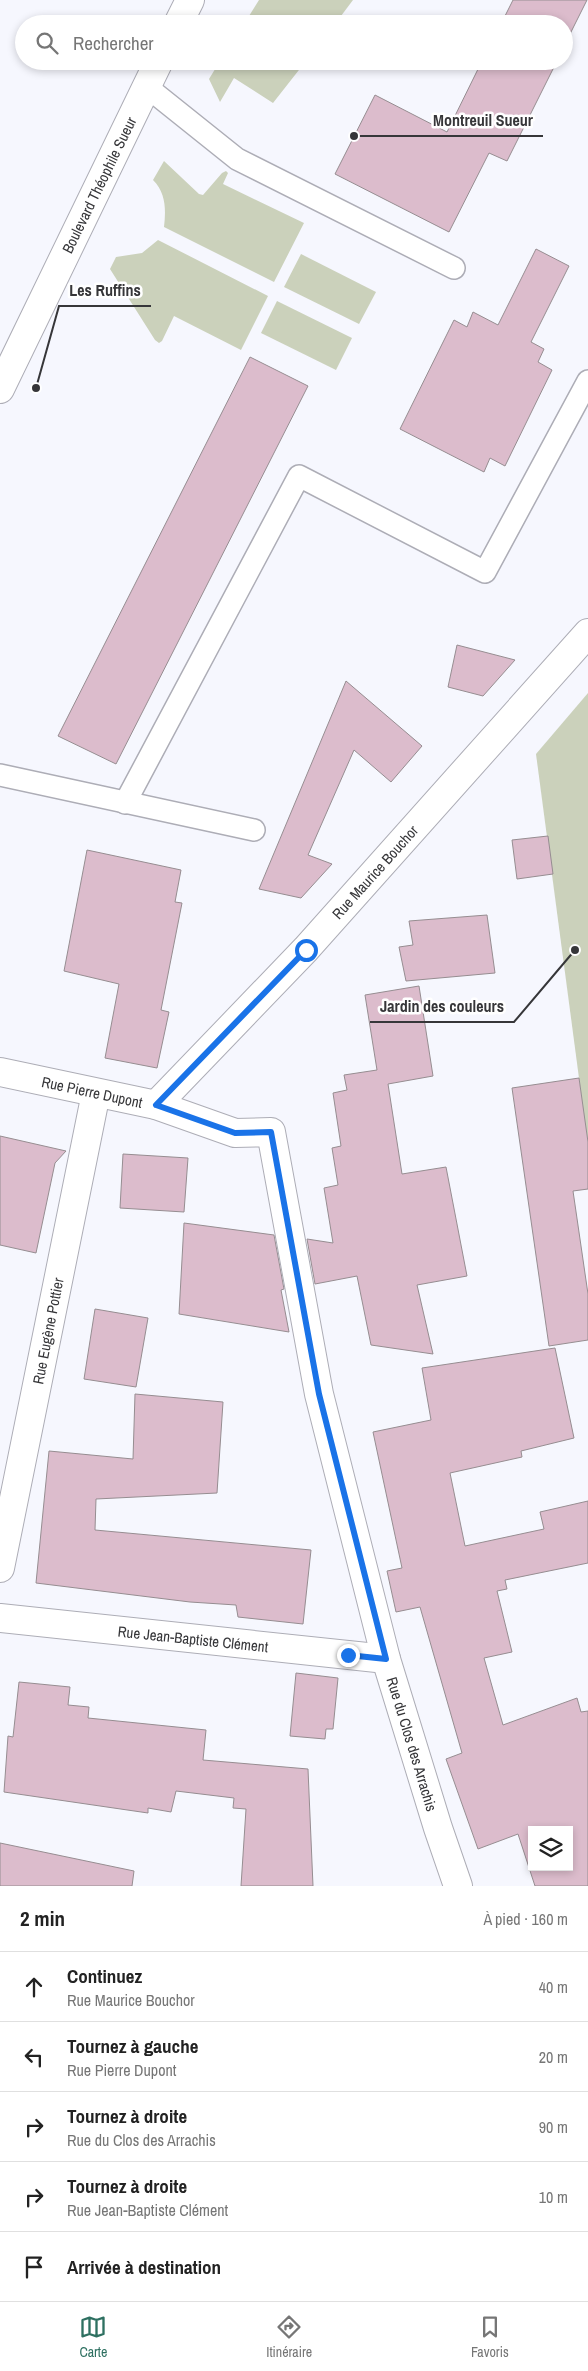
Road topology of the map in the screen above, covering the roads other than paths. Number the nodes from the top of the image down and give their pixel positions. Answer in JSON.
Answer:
{"nodes":[{"id":1,"x":156,"y":70,"type":"edge"},
{"id":2,"x":147,"y":87,"type":"junction"},
{"id":3,"x":454,"y":268,"type":"dead end"},
{"id":4,"x":588,"y":382,"type":"edge"},
{"id":5,"x":0,"y":389,"type":"edge"},
{"id":6,"x":588,"y":633,"type":"edge"},
{"id":7,"x":0,"y":775,"type":"edge"},
{"id":8,"x":125,"y":803,"type":"junction"},
{"id":9,"x":254,"y":830,"type":"dead end"},
{"id":10,"x":0,"y":1072,"type":"edge"},
{"id":11,"x":96,"y":1093,"type":"junction"},
{"id":12,"x":156,"y":1105,"type":"junction"},
{"id":13,"x":271,"y":1132,"type":"joint"},
{"id":14,"x":0,"y":1568,"type":"edge"},
{"id":15,"x":0,"y":1618,"type":"edge"},
{"id":16,"x":386,"y":1659,"type":"junction"},
{"id":17,"x":458,"y":1886,"type":"edge"}],
"edges":[{"from":1,"to":2,"type":"street","name":"Boulevard Théophile Sueur"},
{"from":2,"to":3,"type":"lane"},
{"from":2,"to":5,"type":"street","name":"Boulevard Théophile Sueur"},
{"from":4,"to":8,"type":"lane"},
{"from":6,"to":12,"type":"street","name":"Rue Maurice Bouchor"},
{"from":7,"to":8,"type":"lane"},
{"from":8,"to":9,"type":"lane"},
{"from":10,"to":11,"type":"street","name":"Rue Pierre Dupont"},
{"from":11,"to":12,"type":"street","name":"Rue Pierre Dupont"},
{"from":11,"to":14,"type":"street","name":"Rue Eugène Pottier"},
{"from":12,"to":13,"type":"street","name":"Rue Pierre Dupont"},
{"from":13,"to":16,"type":"street","name":"Rue du Clos des Arrachis"},
{"from":15,"to":16,"type":"street","name":"Rue Jean-Baptiste Clément"},
{"from":16,"to":17,"type":"street","name":"Rue du Clos des Arrachis"}]}
